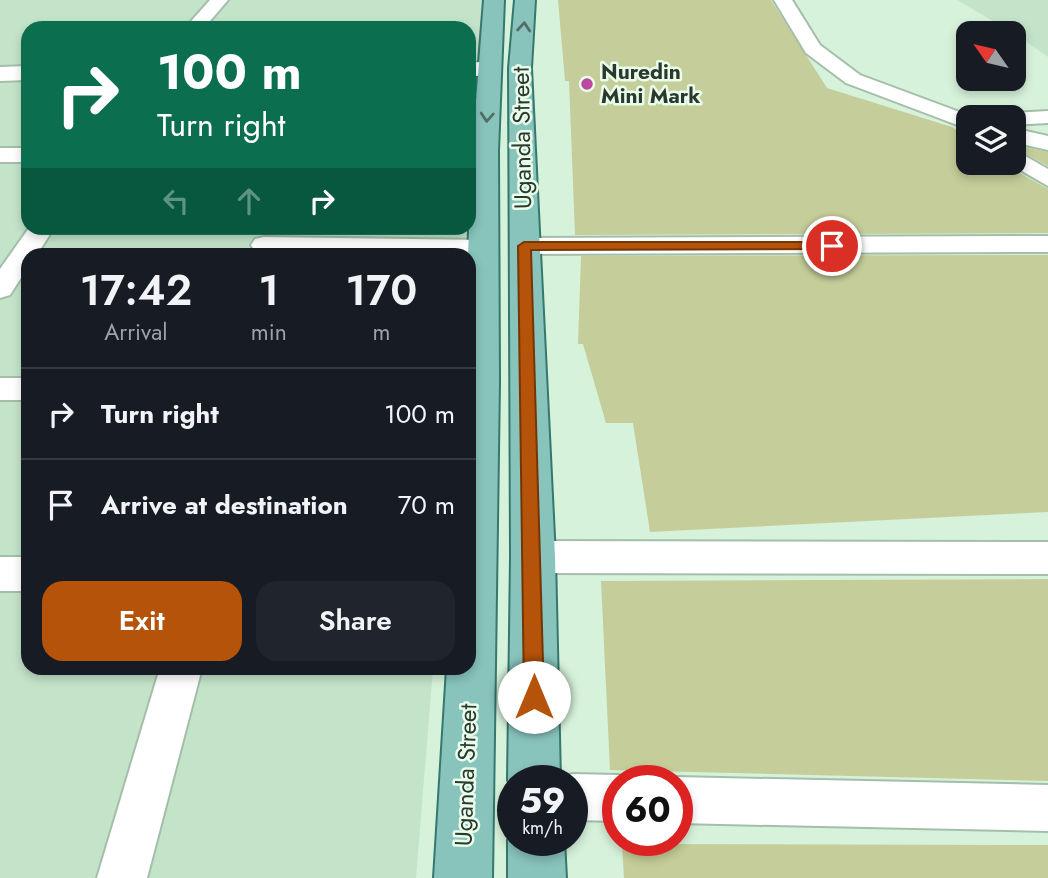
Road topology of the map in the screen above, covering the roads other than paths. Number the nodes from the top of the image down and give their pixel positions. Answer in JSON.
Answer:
{"nodes":[{"id":1,"x":219,"y":0,"type":"edge"},
{"id":2,"x":494,"y":0,"type":"edge"},
{"id":3,"x":525,"y":0,"type":"edge"},
{"id":4,"x":783,"y":0,"type":"edge"},
{"id":5,"x":200,"y":21,"type":"edge"},
{"id":6,"x":493,"y":69,"type":"edge"},
{"id":7,"x":21,"y":73,"type":"edge"},
{"id":8,"x":0,"y":74,"type":"edge"},
{"id":9,"x":1048,"y":117,"type":"edge"},
{"id":10,"x":1026,"y":118,"type":"edge"},
{"id":11,"x":956,"y":119,"type":"edge"},
{"id":12,"x":1026,"y":138,"type":"edge"},
{"id":13,"x":1048,"y":143,"type":"edge"},
{"id":14,"x":0,"y":155,"type":"edge"},
{"id":15,"x":21,"y":155,"type":"edge"},
{"id":16,"x":1026,"y":165,"type":"edge"},
{"id":17,"x":1048,"y":179,"type":"edge"},
{"id":18,"x":22,"y":241,"type":"edge"},
{"id":19,"x":310,"y":243,"type":"edge"},
{"id":20,"x":1048,"y":244,"type":"edge"},
{"id":21,"x":264,"y":245,"type":"dead end"},
{"id":22,"x":524,"y":246,"type":"junction"},
{"id":23,"x":485,"y":248,"type":"junction"},
{"id":24,"x":0,"y":289,"type":"edge"},
{"id":25,"x":476,"y":369,"type":"edge"},
{"id":26,"x":21,"y":388,"type":"edge"},
{"id":27,"x":0,"y":389,"type":"edge"},
{"id":28,"x":533,"y":557,"type":"junction"},
{"id":29,"x":1048,"y":558,"type":"edge"},
{"id":30,"x":0,"y":574,"type":"edge"},
{"id":31,"x":21,"y":574,"type":"edge"},
{"id":32,"x":179,"y":675,"type":"edge"},
{"id":33,"x":469,"y":675,"type":"edge"},
{"id":34,"x":534,"y":765,"type":"edge"},
{"id":35,"x":693,"y":800,"type":"edge"},
{"id":36,"x":1048,"y":808,"type":"edge"},
{"id":37,"x":536,"y":856,"type":"edge"},
{"id":38,"x":122,"y":878,"type":"edge"},
{"id":39,"x":463,"y":878,"type":"edge"},
{"id":40,"x":537,"y":878,"type":"edge"}],
"edges":[{"from":1,"to":5,"type":"street"},
{"from":2,"to":6,"type":"main road","name":"Uganda Street"},
{"from":6,"to":3,"type":"main road","name":"Uganda Street","one_way":true},
{"from":4,"to":11,"type":"street"},
{"from":6,"to":22,"type":"main road","name":"Uganda Street"},
{"from":6,"to":23,"type":"main road","name":"Uganda Street","one_way":true},
{"from":7,"to":8,"type":"street"},
{"from":9,"to":10,"type":"street"},
{"from":12,"to":13,"type":"street"},
{"from":14,"to":15,"type":"street"},
{"from":16,"to":17,"type":"street"},
{"from":18,"to":24,"type":"street"},
{"from":19,"to":21,"type":"street"},
{"from":19,"to":23,"type":"street"},
{"from":20,"to":22,"type":"street"},
{"from":22,"to":28,"type":"main road","name":"Uganda Street"},
{"from":23,"to":25,"type":"main road","name":"Uganda Street"},
{"from":26,"to":27,"type":"street"},
{"from":28,"to":29,"type":"street"},
{"from":28,"to":34,"type":"main road","name":"Uganda Street"},
{"from":30,"to":31,"type":"street"},
{"from":32,"to":38,"type":"street"},
{"from":33,"to":39,"type":"main road","name":"Uganda Street"},
{"from":35,"to":36,"type":"street"},
{"from":37,"to":40,"type":"main road"}]}
